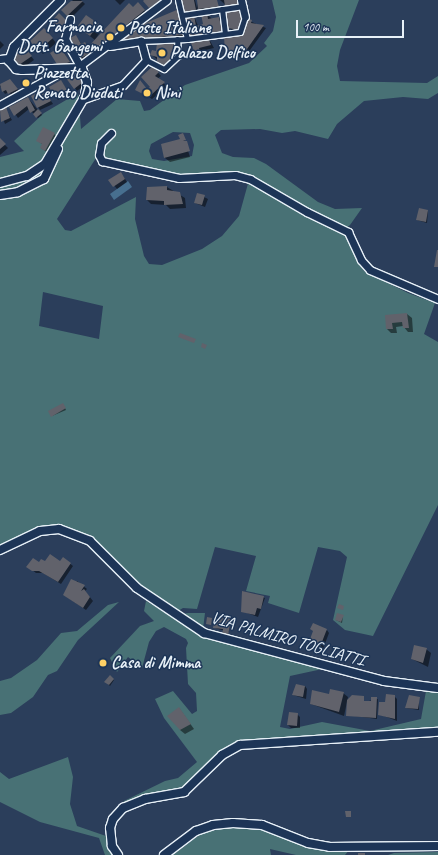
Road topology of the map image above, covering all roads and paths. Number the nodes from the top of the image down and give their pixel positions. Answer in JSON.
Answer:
{"nodes":[{"id":1,"x":61,"y":0,"type":"edge"},
{"id":2,"x":167,"y":0,"type":"edge"},
{"id":3,"x":178,"y":0,"type":"edge"},
{"id":4,"x":242,"y":3,"type":"edge"},
{"id":5,"x":222,"y":9,"type":"junction"},
{"id":6,"x":183,"y":15,"type":"junction"},
{"id":7,"x":245,"y":17,"type":"joint"},
{"id":8,"x":70,"y":19,"type":"dead end"},
{"id":9,"x":225,"y":32,"type":"junction"},
{"id":10,"x":177,"y":39,"type":"junction"},
{"id":11,"x":187,"y":39,"type":"junction"},
{"id":12,"x":141,"y":41,"type":"junction"},
{"id":13,"x":109,"y":46,"type":"junction"},
{"id":14,"x":4,"y":59,"type":"edge"},
{"id":15,"x":146,"y":60,"type":"junction"},
{"id":16,"x":79,"y":67,"type":"junction"},
{"id":17,"x":64,"y":70,"type":"junction"},
{"id":18,"x":84,"y":99,"type":"junction"},
{"id":19,"x":0,"y":105,"type":"edge"},
{"id":20,"x":111,"y":133,"type":"dead end"},
{"id":21,"x":62,"y":139,"type":"junction"},
{"id":22,"x":0,"y":184,"type":"edge"},
{"id":23,"x":0,"y":195,"type":"edge"},
{"id":24,"x":438,"y":299,"type":"edge"},
{"id":25,"x":0,"y":550,"type":"edge"},
{"id":26,"x":438,"y":688,"type":"edge"},
{"id":27,"x":438,"y":732,"type":"edge"},
{"id":28,"x":438,"y":846,"type":"edge"},
{"id":29,"x":118,"y":855,"type":"edge"},
{"id":30,"x":164,"y":855,"type":"edge"}],
"edges":[{"from":1,"to":14,"type":"street"},
{"from":2,"to":13,"type":"street"},
{"from":3,"to":6,"type":"street"},
{"from":4,"to":5,"type":"street"},
{"from":4,"to":7,"type":"street"},
{"from":5,"to":6,"type":"street"},
{"from":5,"to":9,"type":"street"},
{"from":6,"to":11,"type":"street"},
{"from":7,"to":9,"type":"street"},
{"from":8,"to":16,"type":"street"},
{"from":9,"to":11,"type":"street"},
{"from":10,"to":11,"type":"street"},
{"from":10,"to":12,"type":"street"},
{"from":10,"to":15,"type":"street"},
{"from":12,"to":13,"type":"street"},
{"from":12,"to":15,"type":"street"},
{"from":13,"to":16,"type":"street"},
{"from":14,"to":17,"type":"street"},
{"from":15,"to":18,"type":"street"},
{"from":16,"to":17,"type":"street"},
{"from":16,"to":18,"type":"street"},
{"from":17,"to":19,"type":"street"},
{"from":18,"to":21,"type":"street"},
{"from":20,"to":24,"type":"street"},
{"from":21,"to":22,"type":"street"},
{"from":21,"to":23,"type":"street"},
{"from":25,"to":26,"type":"street","name":"VIA PALMIRO TOGLIATTI"},
{"from":27,"to":29,"type":"street"},
{"from":28,"to":30,"type":"street"}]}
